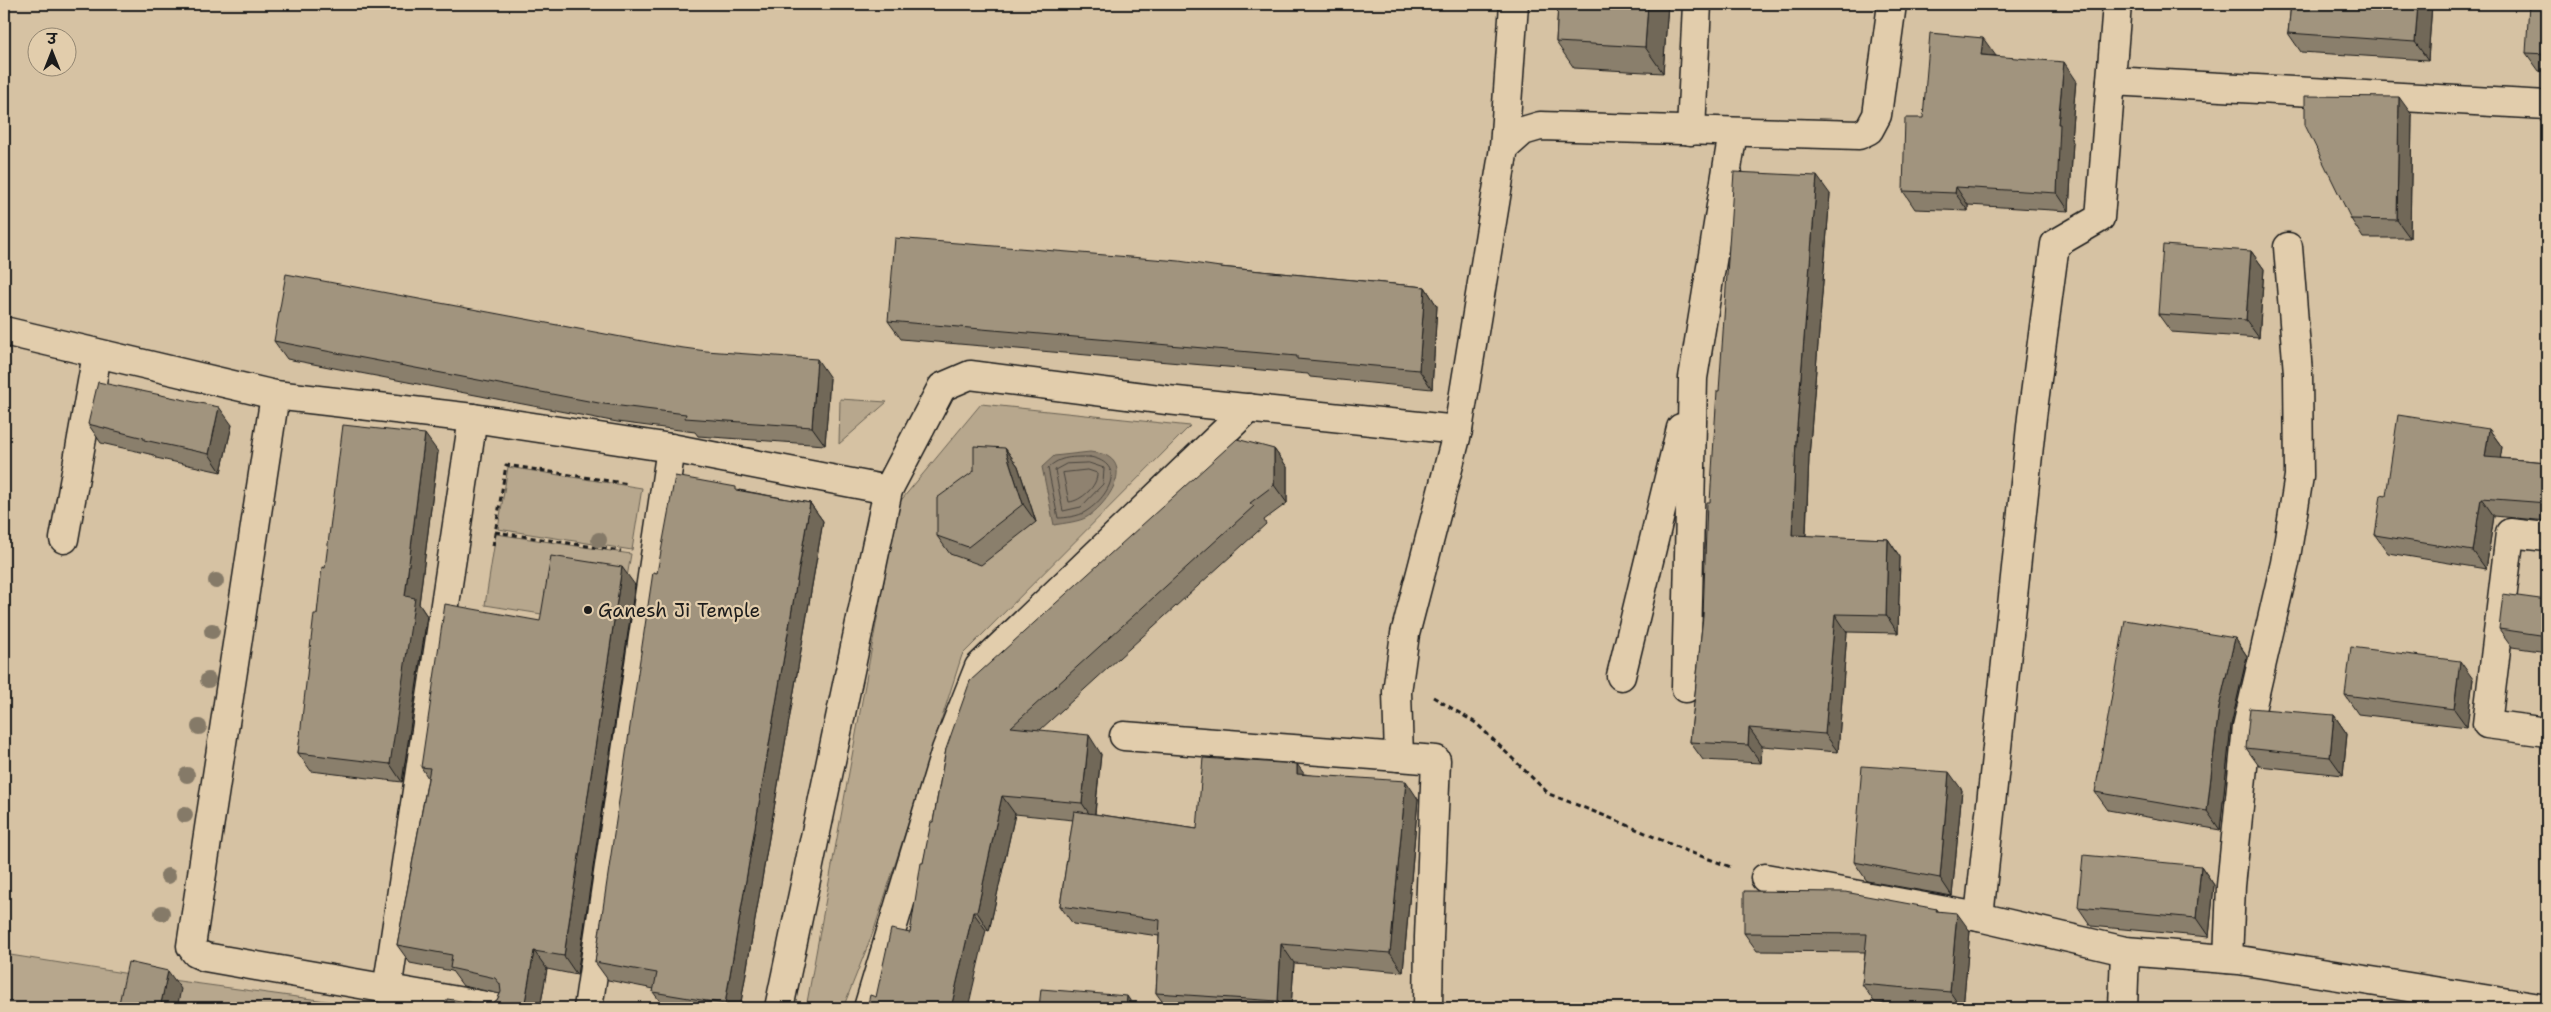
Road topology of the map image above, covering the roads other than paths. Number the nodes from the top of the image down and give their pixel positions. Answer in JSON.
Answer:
{"nodes":[{"id":1,"x":1514,"y":4,"type":"edge"},
{"id":2,"x":1697,"y":4,"type":"edge"},
{"id":3,"x":1892,"y":4,"type":"edge"},
{"id":4,"x":2117,"y":4,"type":"edge"},
{"id":5,"x":2111,"y":81,"type":"junction"},
{"id":6,"x":2547,"y":105,"type":"edge"},
{"id":7,"x":1691,"y":130,"type":"junction"},
{"id":8,"x":1733,"y":132,"type":"junction"},
{"id":9,"x":1504,"y":148,"type":"junction"},
{"id":10,"x":2288,"y":247,"type":"dead end"},
{"id":11,"x":4,"y":331,"type":"edge"},
{"id":12,"x":97,"y":354,"type":"junction"},
{"id":13,"x":1693,"y":378,"type":"junction"},
{"id":14,"x":275,"y":395,"type":"junction"},
{"id":15,"x":1249,"y":408,"type":"junction"},
{"id":16,"x":473,"y":418,"type":"junction"},
{"id":17,"x":1458,"y":430,"type":"junction"},
{"id":18,"x":671,"y":448,"type":"junction"},
{"id":19,"x":888,"y":490,"type":"junction"},
{"id":20,"x":2547,"y":537,"type":"edge"},
{"id":21,"x":64,"y":539,"type":"dead end"},
{"id":22,"x":1621,"y":676,"type":"dead end"},
{"id":23,"x":1686,"y":688,"type":"dead end"},
{"id":24,"x":2547,"y":732,"type":"edge"},
{"id":25,"x":1124,"y":736,"type":"dead end"},
{"id":26,"x":1399,"y":757,"type":"junction"},
{"id":27,"x":1765,"y":878,"type":"road end"},
{"id":28,"x":1979,"y":917,"type":"junction"},
{"id":29,"x":2125,"y":951,"type":"junction"},
{"id":30,"x":2228,"y":959,"type":"junction"},
{"id":31,"x":387,"y":990,"type":"junction"},
{"id":32,"x":498,"y":1008,"type":"edge"},
{"id":33,"x":588,"y":1008,"type":"edge"},
{"id":34,"x":779,"y":1008,"type":"edge"},
{"id":35,"x":868,"y":1008,"type":"edge"},
{"id":36,"x":1428,"y":1008,"type":"edge"},
{"id":37,"x":2123,"y":1008,"type":"edge"},
{"id":38,"x":2540,"y":1008,"type":"edge"}],
"edges":[{"from":1,"to":9,"type":"street"},
{"from":2,"to":7,"type":"street"},
{"from":3,"to":8,"type":"street"},
{"from":4,"to":5,"type":"street"},
{"from":5,"to":6,"type":"street"},
{"from":5,"to":28,"type":"street"},
{"from":7,"to":8,"type":"street"},
{"from":7,"to":9,"type":"street"},
{"from":8,"to":13,"type":"street"},
{"from":9,"to":17,"type":"street"},
{"from":10,"to":30,"type":"street"},
{"from":11,"to":12,"type":"street"},
{"from":12,"to":14,"type":"street"},
{"from":12,"to":21,"type":"street"},
{"from":13,"to":22,"type":"street"},
{"from":13,"to":23,"type":"street"},
{"from":14,"to":16,"type":"street"},
{"from":14,"to":31,"type":"street"},
{"from":15,"to":17,"type":"street"},
{"from":15,"to":19,"type":"street"},
{"from":15,"to":35,"type":"street"},
{"from":16,"to":18,"type":"street"},
{"from":16,"to":31,"type":"street"},
{"from":17,"to":26,"type":"street"},
{"from":18,"to":19,"type":"street"},
{"from":18,"to":33,"type":"street"},
{"from":19,"to":34,"type":"street"},
{"from":20,"to":24,"type":"street"},
{"from":25,"to":26,"type":"street"},
{"from":26,"to":36,"type":"street"},
{"from":27,"to":28,"type":"street"},
{"from":28,"to":29,"type":"street"},
{"from":29,"to":30,"type":"street"},
{"from":29,"to":37,"type":"street"},
{"from":30,"to":38,"type":"street"},
{"from":31,"to":32,"type":"street"}]}
